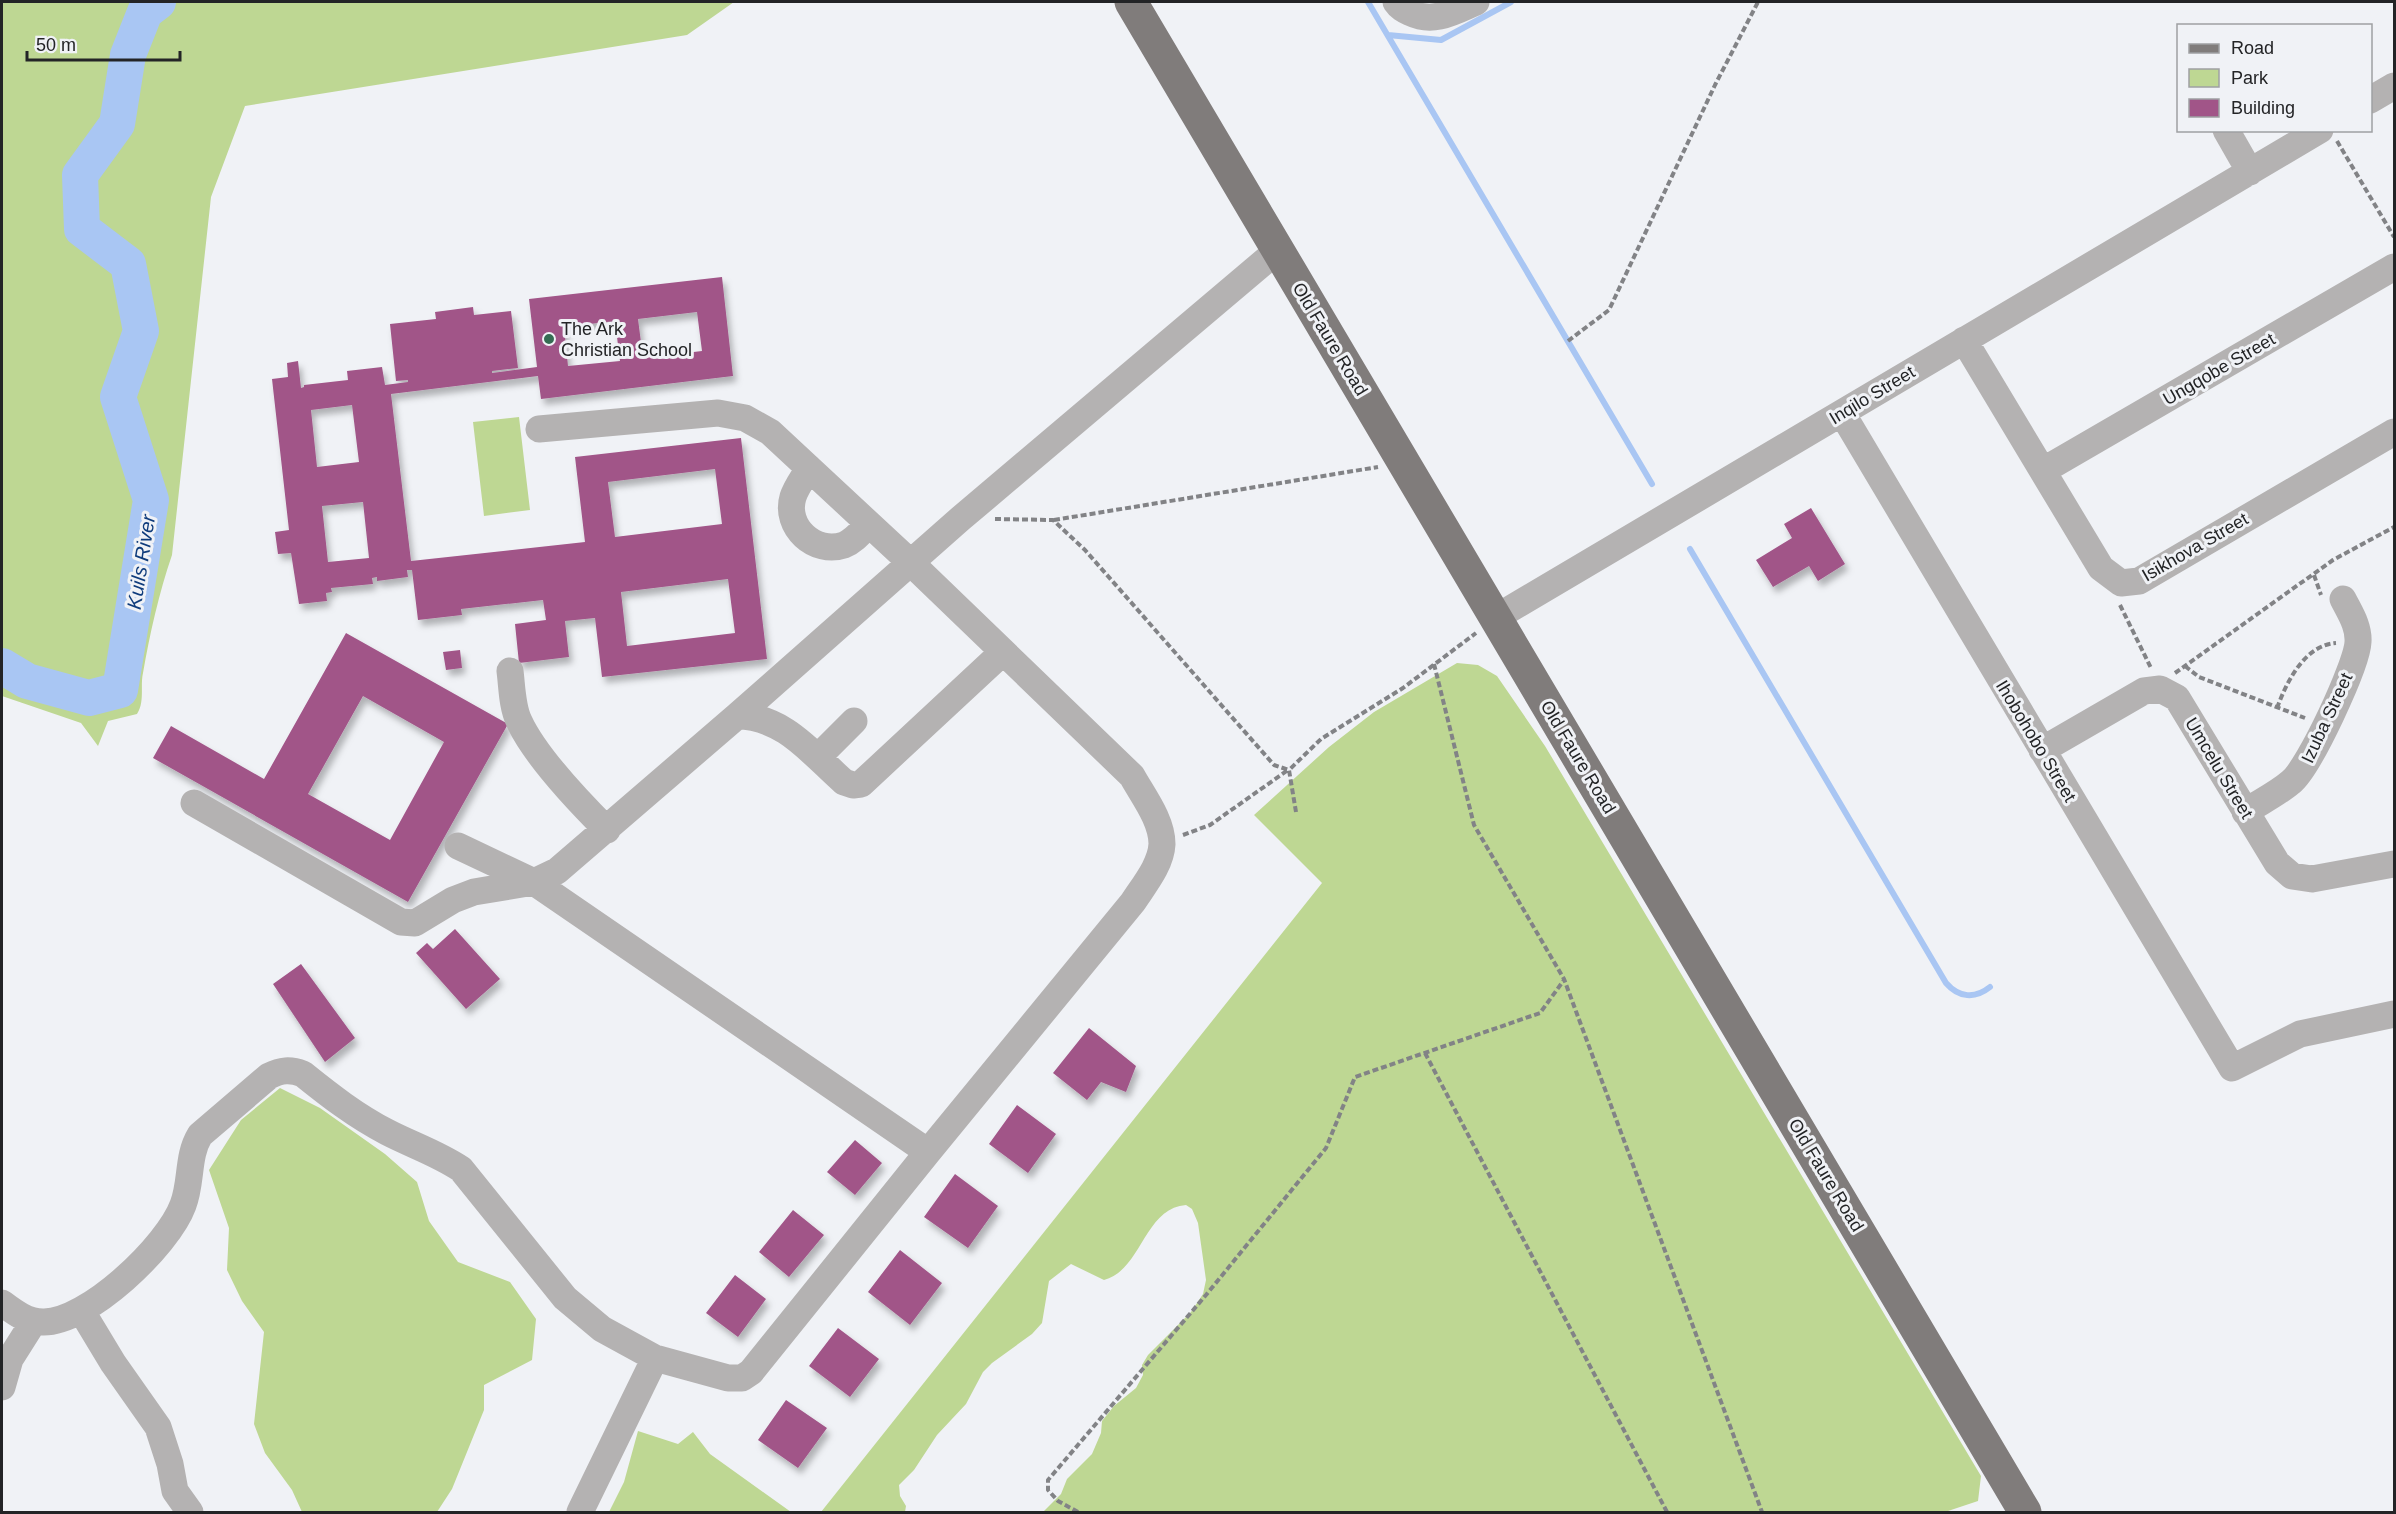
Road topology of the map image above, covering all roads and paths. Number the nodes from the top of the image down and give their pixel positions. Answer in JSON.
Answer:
{"nodes":[{"id":1,"x":1131,"y":2,"type":"edge"},
{"id":2,"x":1396,"y":2,"type":"edge"},
{"id":3,"x":1476,"y":2,"type":"edge"},
{"id":4,"x":1758,"y":2,"type":"edge"},
{"id":5,"x":2394,"y":86,"type":"edge"},
{"id":6,"x":2372,"y":99,"type":"edge"},
{"id":7,"x":2227,"y":132,"type":"edge"},
{"id":8,"x":2328,"y":136,"type":"edge"},
{"id":9,"x":2250,"y":172,"type":"junction"},
{"id":10,"x":2394,"y":237,"type":"edge"},
{"id":11,"x":1278,"y":250,"type":"junction"},
{"id":12,"x":2394,"y":267,"type":"edge"},
{"id":13,"x":1964,"y":340,"type":"junction"},
{"id":14,"x":1568,"y":341,"type":"dead end"},
{"id":15,"x":1842,"y":413,"type":"junction"},
{"id":16,"x":538,"y":429,"type":"dead end"},
{"id":17,"x":2394,"y":432,"type":"edge"},
{"id":18,"x":1404,"y":463,"type":"junction"},
{"id":19,"x":809,"y":468,"type":"junction"},
{"id":20,"x":2044,"y":470,"type":"junction"},
{"id":21,"x":960,"y":519,"type":"junction"},
{"id":22,"x":1053,"y":520,"type":"junction"},
{"id":23,"x":869,"y":524,"type":"junction"},
{"id":24,"x":2394,"y":527,"type":"edge"},
{"id":25,"x":910,"y":562,"type":"junction"},
{"id":26,"x":2121,"y":583,"type":"junction"},
{"id":27,"x":2343,"y":599,"type":"dead end"},
{"id":28,"x":1495,"y":618,"type":"junction"},
{"id":29,"x":2343,"y":642,"type":"dead end"},
{"id":30,"x":1003,"y":652,"type":"junction"},
{"id":31,"x":1434,"y":664,"type":"junction"},
{"id":32,"x":2185,"y":666,"type":"junction"},
{"id":33,"x":510,"y":671,"type":"dead end"},
{"id":34,"x":2161,"y":686,"type":"junction"},
{"id":35,"x":767,"y":690,"type":"junction"},
{"id":36,"x":2277,"y":708,"type":"junction"},
{"id":37,"x":737,"y":716,"type":"junction"},
{"id":38,"x":854,"y":721,"type":"dead end"},
{"id":39,"x":776,"y":725,"type":"junction"},
{"id":40,"x":2325,"y":726,"type":"junction"},
{"id":41,"x":2042,"y":750,"type":"junction"},
{"id":42,"x":818,"y":758,"type":"junction"},
{"id":43,"x":1289,"y":770,"type":"junction"},
{"id":44,"x":194,"y":803,"type":"dead end"},
{"id":45,"x":1296,"y":812,"type":"dead end"},
{"id":46,"x":2245,"y":812,"type":"junction"},
{"id":47,"x":607,"y":830,"type":"junction"},
{"id":48,"x":1162,"y":844,"type":"junction"},
{"id":49,"x":458,"y":846,"type":"dead end"},
{"id":50,"x":2394,"y":864,"type":"edge"},
{"id":51,"x":534,"y":882,"type":"junction"},
{"id":52,"x":1564,"y":979,"type":"junction"},
{"id":53,"x":2394,"y":1014,"type":"edge"},
{"id":54,"x":1425,"y":1053,"type":"junction"},
{"id":55,"x":928,"y":1152,"type":"junction"},
{"id":56,"x":2,"y":1303,"type":"edge"},
{"id":57,"x":81,"y":1310,"type":"junction"},
{"id":58,"x":34,"y":1321,"type":"junction"},
{"id":59,"x":655,"y":1358,"type":"junction"},
{"id":60,"x":2,"y":1387,"type":"edge"},
{"id":61,"x":190,"y":1512,"type":"edge"},
{"id":62,"x":580,"y":1512,"type":"edge"},
{"id":63,"x":1078,"y":1512,"type":"edge"},
{"id":64,"x":1667,"y":1512,"type":"edge"},
{"id":65,"x":1762,"y":1512,"type":"edge"},
{"id":66,"x":2025,"y":1512,"type":"edge"}],
"edges":[{"from":1,"to":11,"type":"main road","name":"Old Faure Road"},
{"from":2,"to":3,"type":"street"},
{"from":4,"to":14,"type":"path"},
{"from":5,"to":6,"type":"street"},
{"from":7,"to":9,"type":"street"},
{"from":8,"to":9,"type":"street","name":"Inqilo Street"},
{"from":8,"to":10,"type":"path"},
{"from":9,"to":13,"type":"street","name":"Inqilo Street"},
{"from":11,"to":18,"type":"main road","name":"Old Faure Road"},
{"from":11,"to":21,"type":"street"},
{"from":12,"to":20,"type":"street","name":"Ungqobe Street"},
{"from":13,"to":15,"type":"street","name":"Inqilo Street"},
{"from":13,"to":20,"type":"street","name":"Isikhova Street"},
{"from":15,"to":28,"type":"street","name":"Inqilo Street"},
{"from":15,"to":41,"type":"street","name":"Ihobohobo Street"},
{"from":16,"to":19,"type":"street"},
{"from":17,"to":26,"type":"street","name":"Isikhova Street"},
{"from":18,"to":22,"type":"path"},
{"from":18,"to":28,"type":"main road","name":"Old Faure Road"},
{"from":19,"to":23,"type":"street"},
{"from":19,"to":23,"type":"street"},
{"from":20,"to":26,"type":"street","name":"Isikhova Street"},
{"from":21,"to":22,"type":"path"},
{"from":21,"to":25,"type":"street"},
{"from":22,"to":43,"type":"path"},
{"from":23,"to":25,"type":"street"},
{"from":24,"to":32,"type":"path"},
{"from":25,"to":30,"type":"street"},
{"from":25,"to":35,"type":"street"},
{"from":26,"to":34,"type":"path"},
{"from":27,"to":40,"type":"street","name":"Izuba Street"},
{"from":28,"to":31,"type":"path"},
{"from":28,"to":66,"type":"main road","name":"Old Faure Road"},
{"from":29,"to":36,"type":"path"},
{"from":30,"to":42,"type":"street"},
{"from":30,"to":48,"type":"street"},
{"from":31,"to":43,"type":"path"},
{"from":31,"to":52,"type":"path"},
{"from":32,"to":34,"type":"path"},
{"from":32,"to":36,"type":"path"},
{"from":33,"to":47,"type":"street"},
{"from":34,"to":41,"type":"street"},
{"from":34,"to":46,"type":"street","name":"Umcelu Street"},
{"from":35,"to":37,"type":"street"},
{"from":35,"to":39,"type":"street"},
{"from":36,"to":40,"type":"path"},
{"from":37,"to":39,"type":"street"},
{"from":37,"to":47,"type":"street"},
{"from":38,"to":42,"type":"street"},
{"from":39,"to":42,"type":"street"},
{"from":40,"to":46,"type":"street","name":"Izuba Street"},
{"from":41,"to":53,"type":"street","name":"Ihobohobo Street"},
{"from":43,"to":45,"type":"path"},
{"from":43,"to":48,"type":"path"},
{"from":44,"to":51,"type":"street"},
{"from":46,"to":50,"type":"street","name":"Umcelu Street"},
{"from":47,"to":51,"type":"street"},
{"from":48,"to":55,"type":"street"},
{"from":49,"to":51,"type":"street"},
{"from":51,"to":55,"type":"street"},
{"from":52,"to":54,"type":"path"},
{"from":52,"to":65,"type":"path"},
{"from":54,"to":63,"type":"path"},
{"from":54,"to":64,"type":"path"},
{"from":55,"to":59,"type":"street"},
{"from":56,"to":58,"type":"street"},
{"from":57,"to":58,"type":"street"},
{"from":57,"to":59,"type":"street"},
{"from":57,"to":61,"type":"street"},
{"from":58,"to":60,"type":"street"},
{"from":59,"to":62,"type":"street"}]}
